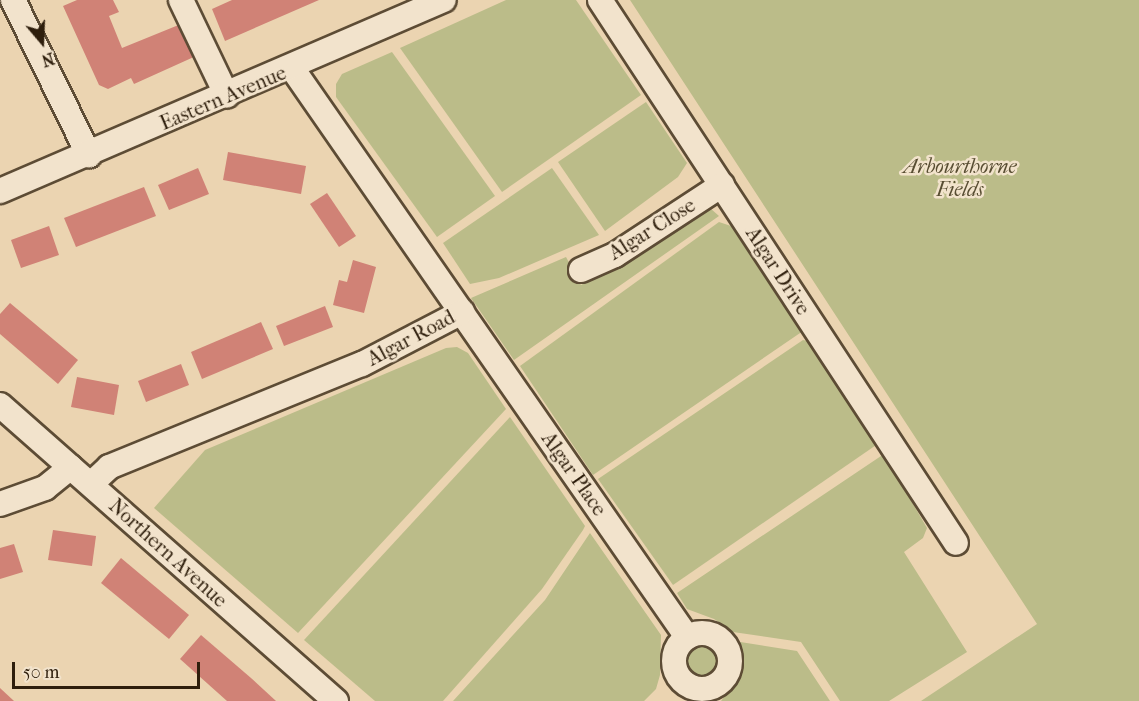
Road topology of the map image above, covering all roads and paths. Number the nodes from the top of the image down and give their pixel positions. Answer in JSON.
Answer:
{"nodes":[{"id":1,"x":12,"y":0,"type":"edge"},
{"id":2,"x":182,"y":0,"type":"edge"},
{"id":3,"x":444,"y":0,"type":"edge"},
{"id":4,"x":600,"y":0,"type":"edge"},
{"id":5,"x":292,"y":68,"type":"junction"},
{"id":6,"x":227,"y":96,"type":"junction"},
{"id":7,"x":89,"y":155,"type":"junction"},
{"id":8,"x":722,"y":185,"type":"junction"},
{"id":9,"x":0,"y":191,"type":"edge"},
{"id":10,"x":581,"y":270,"type":"dead end"},
{"id":11,"x":462,"y":312,"type":"junction"},
{"id":12,"x":0,"y":405,"type":"edge"},
{"id":13,"x":71,"y":467,"type":"junction"},
{"id":14,"x":91,"y":484,"type":"junction"},
{"id":15,"x":0,"y":504,"type":"edge"},
{"id":16,"x":956,"y":543,"type":"dead end"},
{"id":17,"x":687,"y":637,"type":"junction"},
{"id":18,"x":714,"y":694,"type":"edge"},
{"id":19,"x":336,"y":701,"type":"edge"}],
"edges":[{"from":1,"to":7,"type":"street"},
{"from":2,"to":6,"type":"street"},
{"from":3,"to":5,"type":"street","name":"Eastern Avenue"},
{"from":4,"to":8,"type":"street","name":"Algar Drive"},
{"from":5,"to":6,"type":"street","name":"Eastern Avenue"},
{"from":5,"to":11,"type":"street","name":"Algar Road"},
{"from":6,"to":7,"type":"street","name":"Eastern Avenue"},
{"from":7,"to":9,"type":"street","name":"Eastern Avenue"},
{"from":8,"to":10,"type":"street","name":"Algar Close"},
{"from":8,"to":16,"type":"street","name":"Algar Drive"},
{"from":11,"to":14,"type":"street","name":"Algar Road"},
{"from":11,"to":17,"type":"street","name":"Algar Place"},
{"from":12,"to":13,"type":"street","name":"Northern Avenue"},
{"from":13,"to":14,"type":"street","name":"Northern Avenue"},
{"from":13,"to":15,"type":"street"},
{"from":14,"to":19,"type":"street","name":"Northern Avenue"},
{"from":17,"to":18,"type":"street"},
{"from":17,"to":18,"type":"street"}]}
